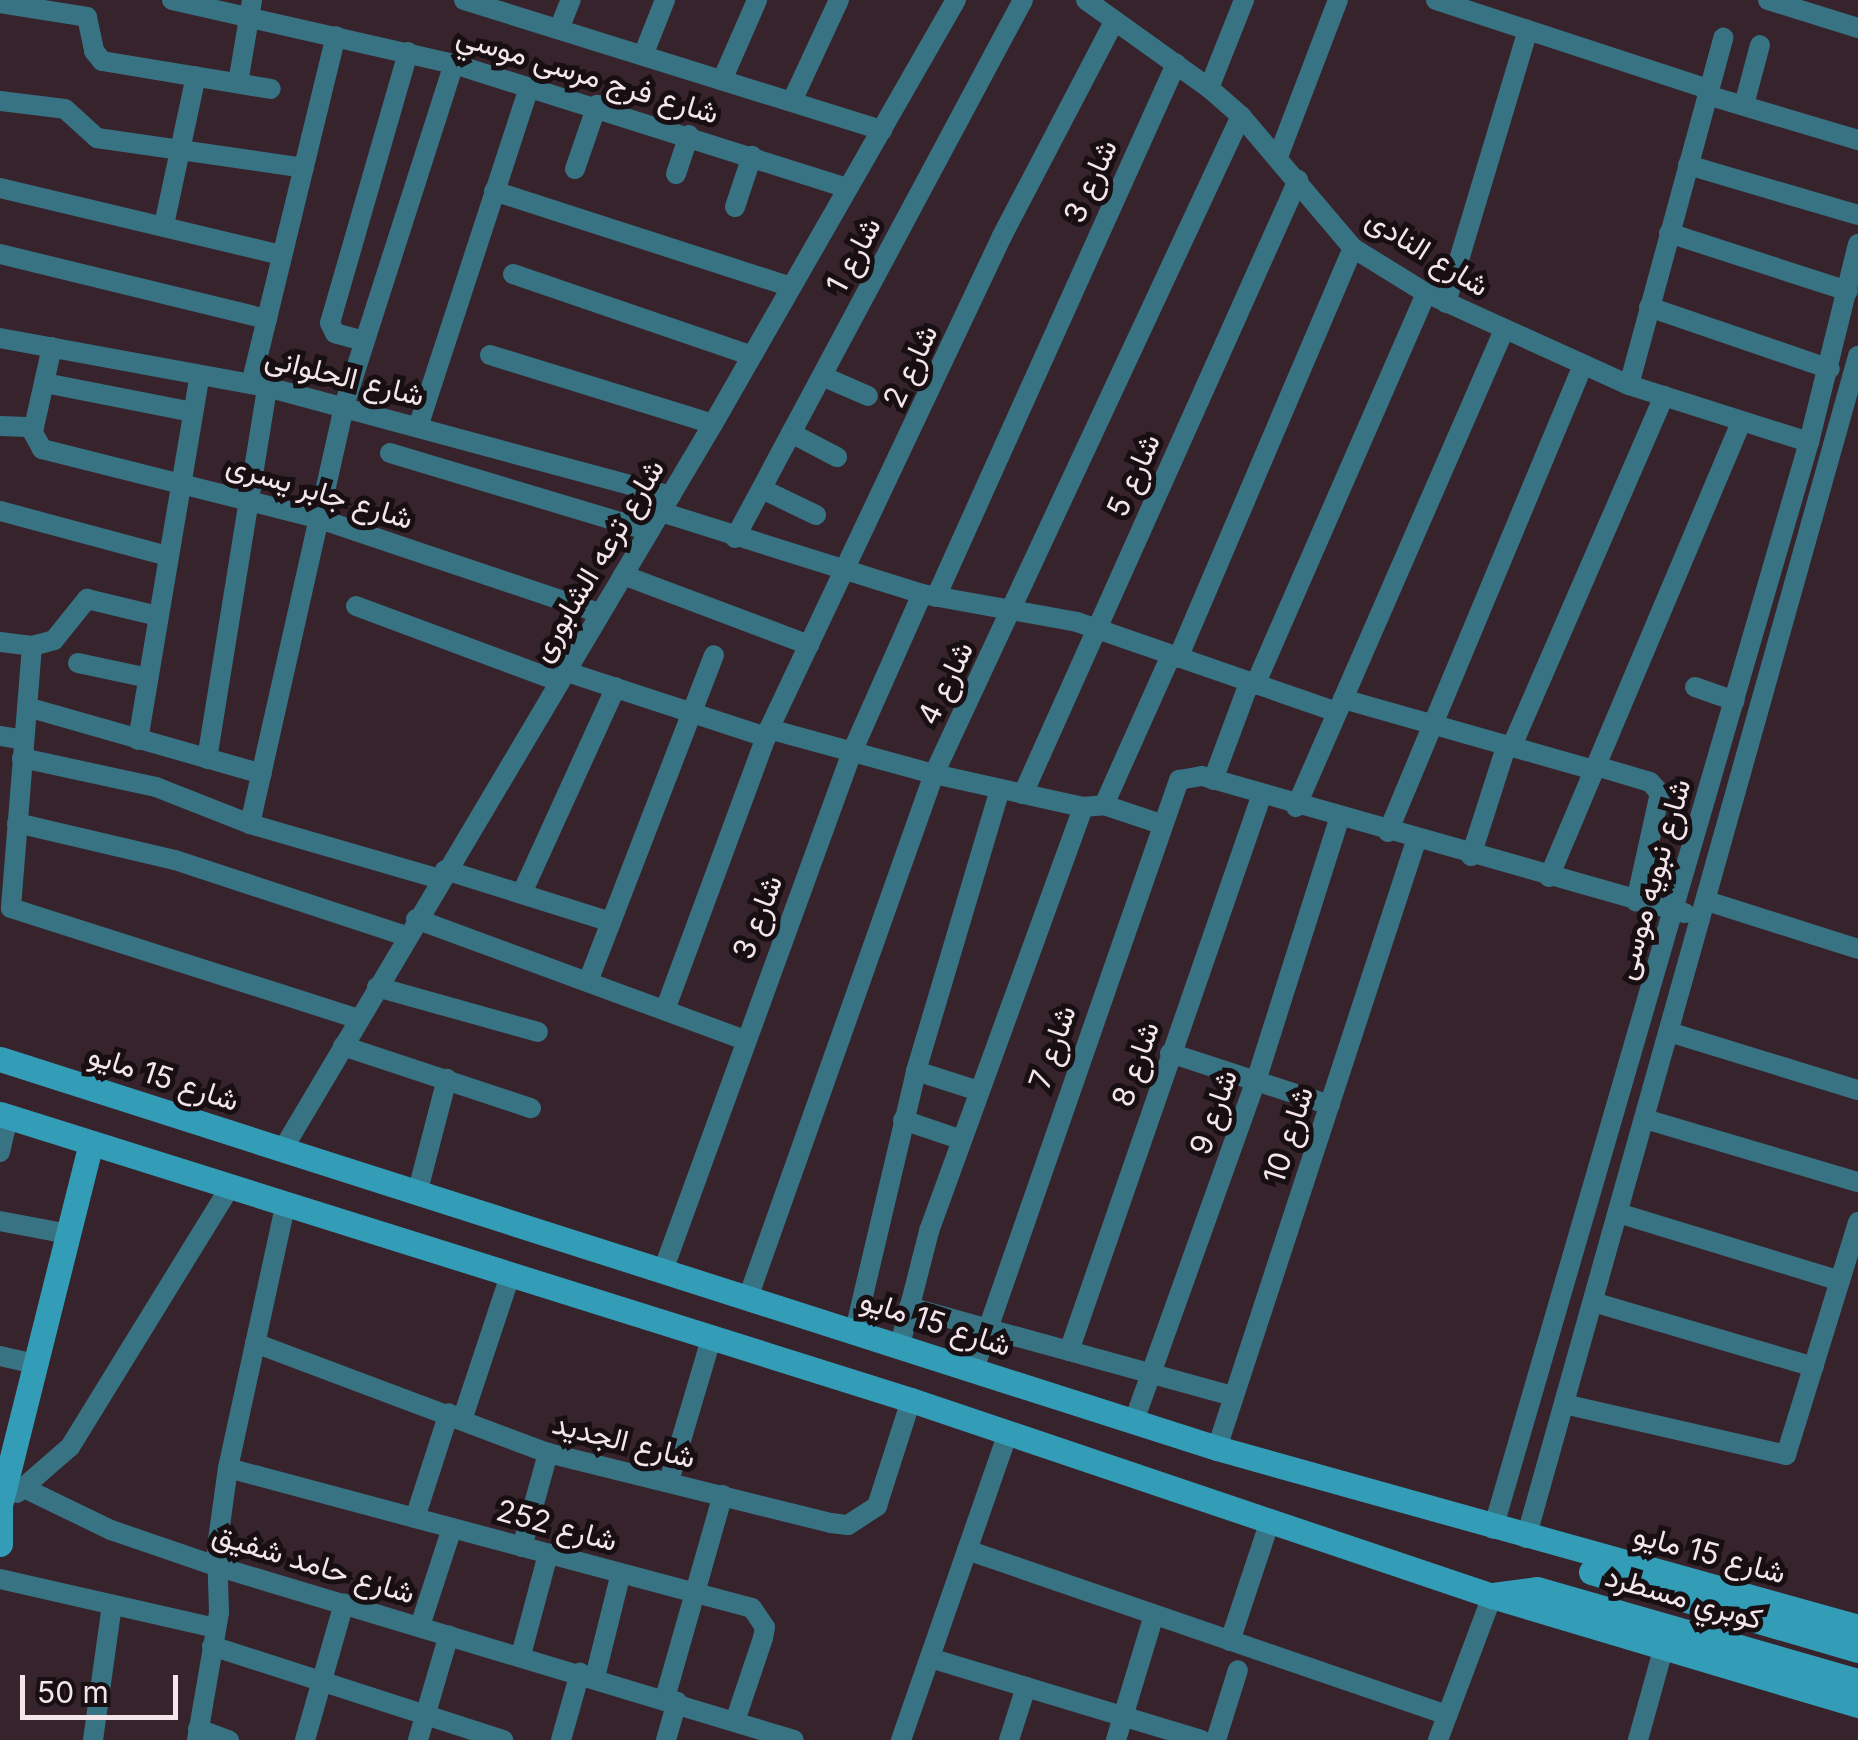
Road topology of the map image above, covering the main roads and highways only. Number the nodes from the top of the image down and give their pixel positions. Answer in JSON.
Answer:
{"nodes":[{"id":1,"x":0,"y":1060,"type":"edge"},
{"id":2,"x":4,"y":1115,"type":"edge"},
{"id":3,"x":91,"y":1144,"type":"junction"},
{"id":4,"x":8,"y":1439,"type":"edge"},
{"id":5,"x":0,"y":1505,"type":"edge"},
{"id":6,"x":1508,"y":1534,"type":"junction"},
{"id":7,"x":0,"y":1544,"type":"edge"},
{"id":8,"x":1492,"y":1596,"type":"junction"},
{"id":9,"x":1858,"y":1627,"type":"edge"},
{"id":10,"x":1858,"y":1650,"type":"edge"},
{"id":11,"x":1858,"y":1681,"type":"edge"},
{"id":12,"x":1858,"y":1705,"type":"edge"}],
"edges":[{"from":1,"to":6,"type":"main road","name":"شارع 15 مايو"},
{"from":2,"to":3,"type":"main road"},
{"from":3,"to":4,"type":"main road"},
{"from":3,"to":8,"type":"main road"},
{"from":4,"to":5,"type":"main road"},
{"from":5,"to":7,"type":"main road"},
{"from":6,"to":9,"type":"main road","name":"شارع 15 مايو"},
{"from":6,"to":10,"type":"main road","name":"كوبري مسطرد"},
{"from":8,"to":11,"type":"main road","name":"كوبري مسطرد"},
{"from":8,"to":12,"type":"main road"}]}
